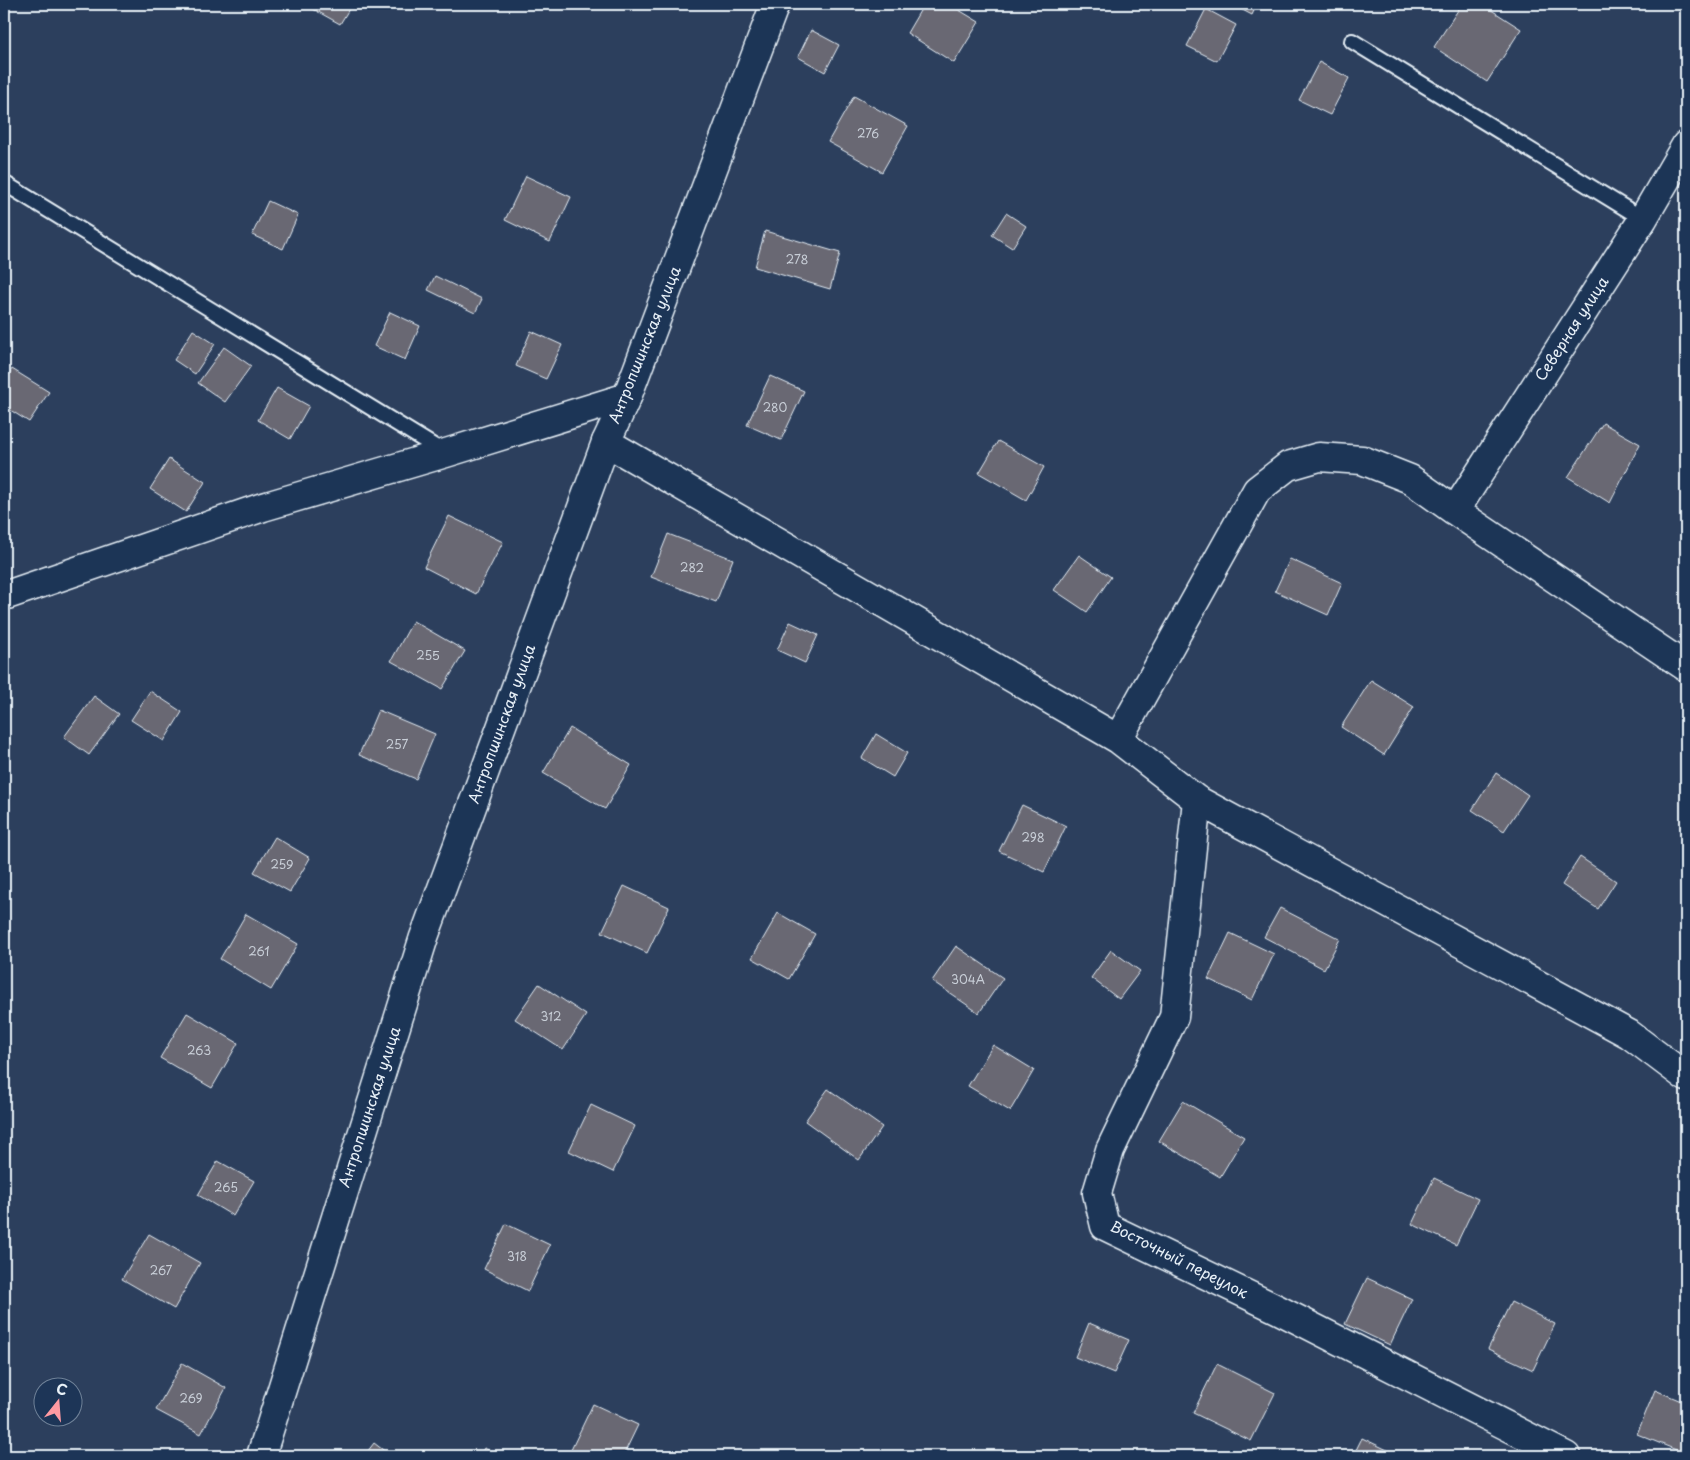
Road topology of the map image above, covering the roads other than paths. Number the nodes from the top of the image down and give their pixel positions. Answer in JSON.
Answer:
{"nodes":[{"id":1,"x":775,"y":4,"type":"edge"},
{"id":2,"x":1352,"y":40,"type":"dead end"},
{"id":3,"x":1683,"y":158,"type":"edge"},
{"id":4,"x":4,"y":182,"type":"edge"},
{"id":5,"x":1642,"y":219,"type":"junction"},
{"id":6,"x":627,"y":397,"type":"junction"},
{"id":7,"x":606,"y":442,"type":"junction"},
{"id":8,"x":446,"y":453,"type":"junction"},
{"id":9,"x":1455,"y":511,"type":"junction"},
{"id":10,"x":4,"y":596,"type":"edge"},
{"id":11,"x":1686,"y":667,"type":"edge"},
{"id":12,"x":1118,"y":739,"type":"junction"},
{"id":13,"x":1197,"y":800,"type":"junction"},
{"id":14,"x":1686,"y":1077,"type":"edge"},
{"id":15,"x":261,"y":1456,"type":"edge"},
{"id":16,"x":1566,"y":1456,"type":"edge"}],
"edges":[{"from":1,"to":6,"type":"street","name":"Антропшинская улица"},
{"from":2,"to":5,"type":"lane"},
{"from":3,"to":5,"type":"street","name":"Северная улица"},
{"from":4,"to":8,"type":"lane"},
{"from":5,"to":9,"type":"street","name":"Северная улица"},
{"from":6,"to":7,"type":"street","name":"Антропшинская улица"},
{"from":6,"to":8,"type":"street"},
{"from":7,"to":12,"type":"street"},
{"from":7,"to":15,"type":"street","name":"Антропшинская улица"},
{"from":8,"to":10,"type":"street"},
{"from":9,"to":11,"type":"street"},
{"from":9,"to":12,"type":"street"},
{"from":12,"to":13,"type":"street"},
{"from":13,"to":14,"type":"street"},
{"from":13,"to":16,"type":"street","name":"Восточный переулок"}]}
